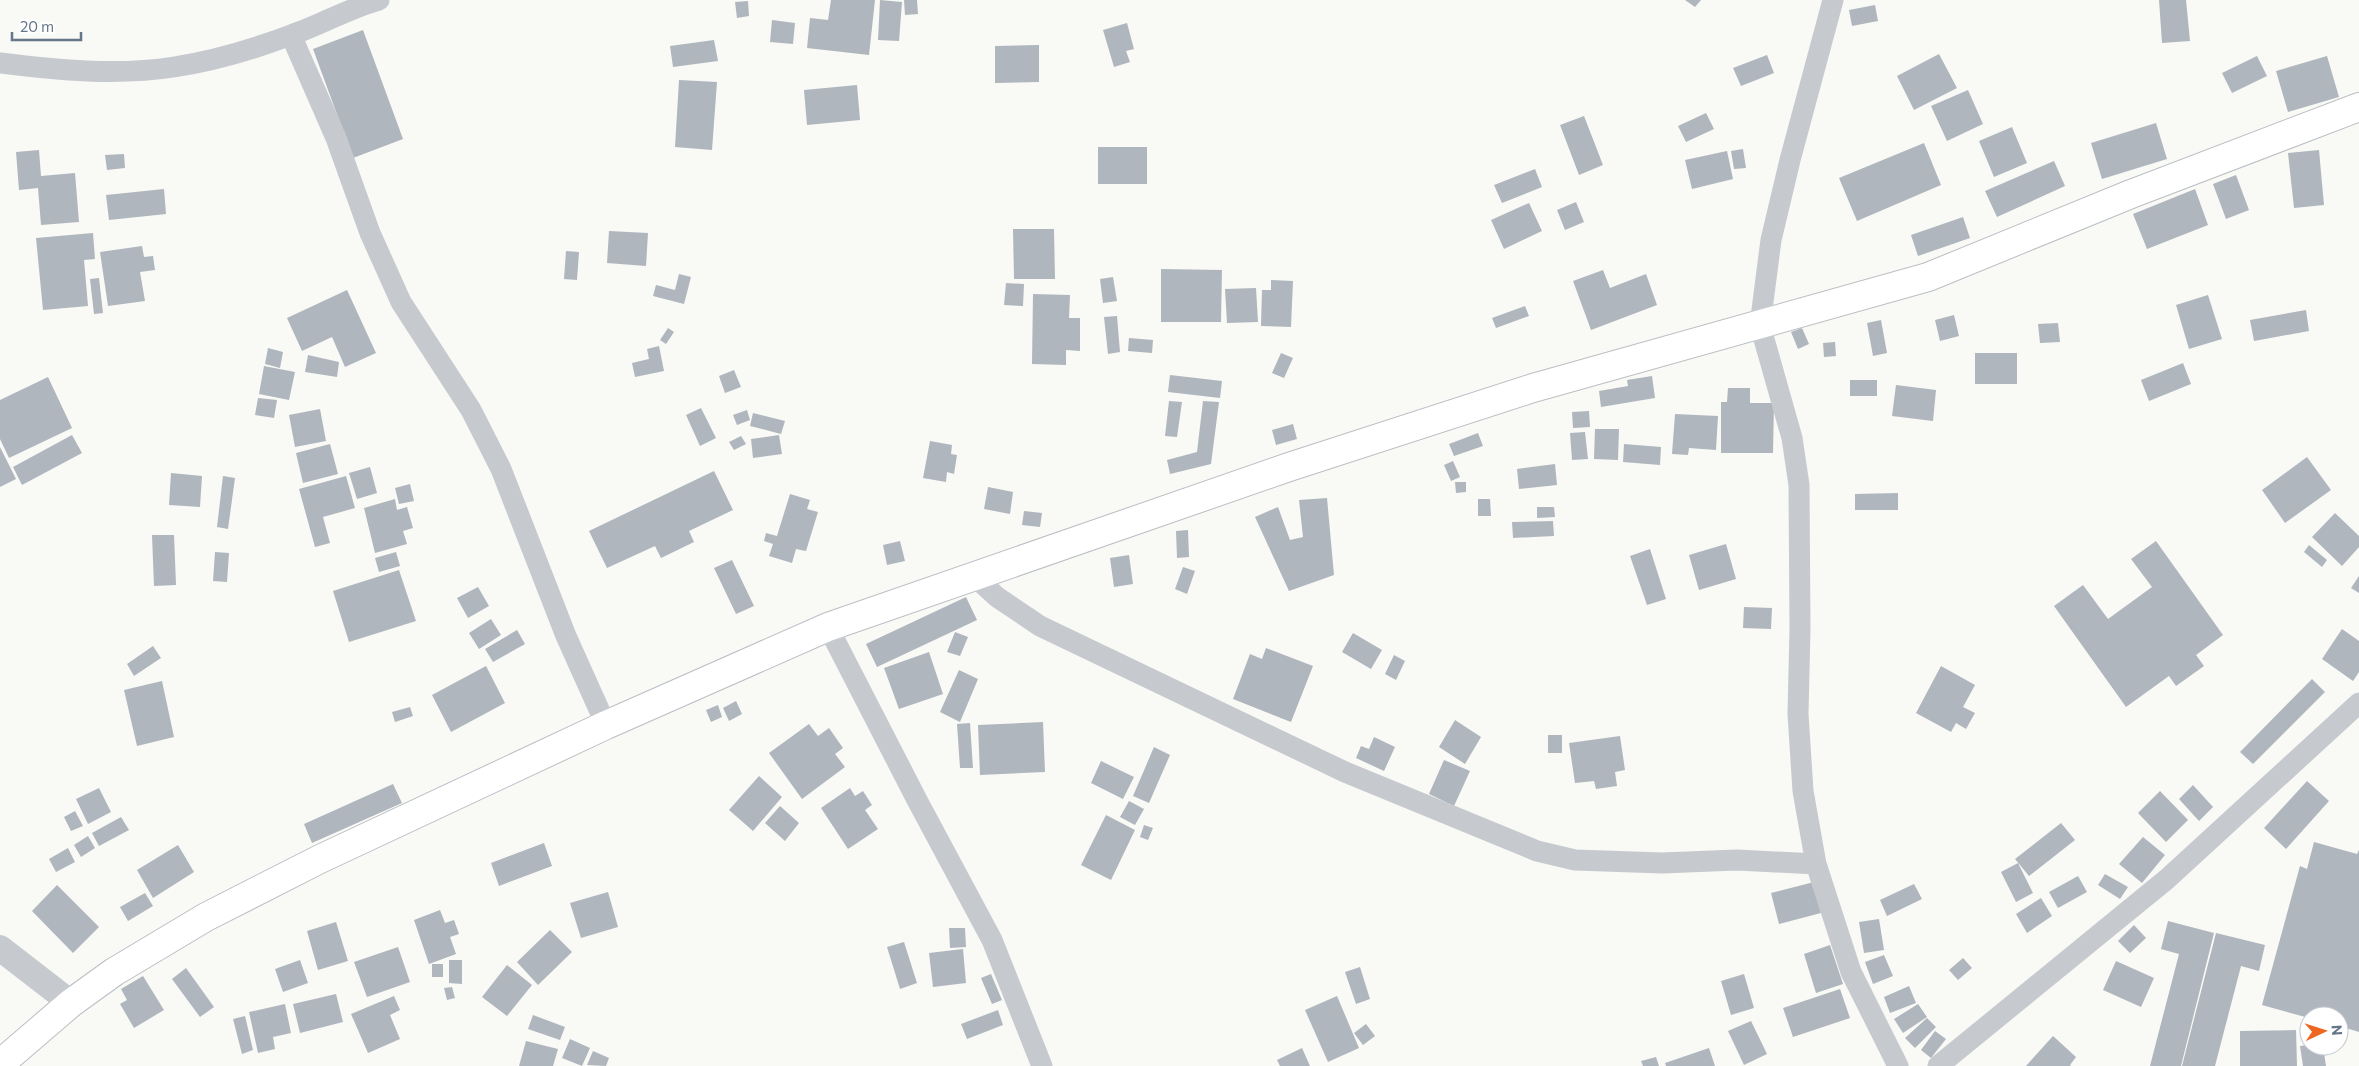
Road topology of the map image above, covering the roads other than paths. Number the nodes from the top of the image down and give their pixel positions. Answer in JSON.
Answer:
{"nodes":[{"id":1,"x":379,"y":0,"type":"edge"},
{"id":2,"x":1833,"y":0,"type":"edge"},
{"id":3,"x":291,"y":36,"type":"junction"},
{"id":4,"x":0,"y":63,"type":"edge"},
{"id":5,"x":2359,"y":107,"type":"edge"},
{"id":6,"x":1760,"y":326,"type":"junction"},
{"id":7,"x":975,"y":577,"type":"junction"},
{"id":8,"x":828,"y":627,"type":"junction"},
{"id":9,"x":2359,"y":703,"type":"edge"},
{"id":10,"x":606,"y":725,"type":"junction"},
{"id":11,"x":1816,"y":864,"type":"junction"},
{"id":12,"x":0,"y":948,"type":"edge"},
{"id":13,"x":71,"y":1003,"type":"junction"},
{"id":14,"x":0,"y":1064,"type":"edge"},
{"id":15,"x":1942,"y":1065,"type":"edge"},
{"id":16,"x":1042,"y":1066,"type":"edge"},
{"id":17,"x":1898,"y":1066,"type":"edge"}],
"edges":[{"from":1,"to":3,"type":"street"},
{"from":2,"to":6,"type":"street"},
{"from":3,"to":4,"type":"street"},
{"from":3,"to":10,"type":"street"},
{"from":5,"to":6,"type":"main road"},
{"from":6,"to":7,"type":"main road"},
{"from":6,"to":11,"type":"street"},
{"from":7,"to":8,"type":"main road"},
{"from":7,"to":11,"type":"street"},
{"from":8,"to":10,"type":"main road"},
{"from":8,"to":16,"type":"street"},
{"from":9,"to":15,"type":"street"},
{"from":10,"to":13,"type":"main road"},
{"from":11,"to":17,"type":"street"},
{"from":12,"to":13,"type":"street"},
{"from":13,"to":14,"type":"main road"}]}
